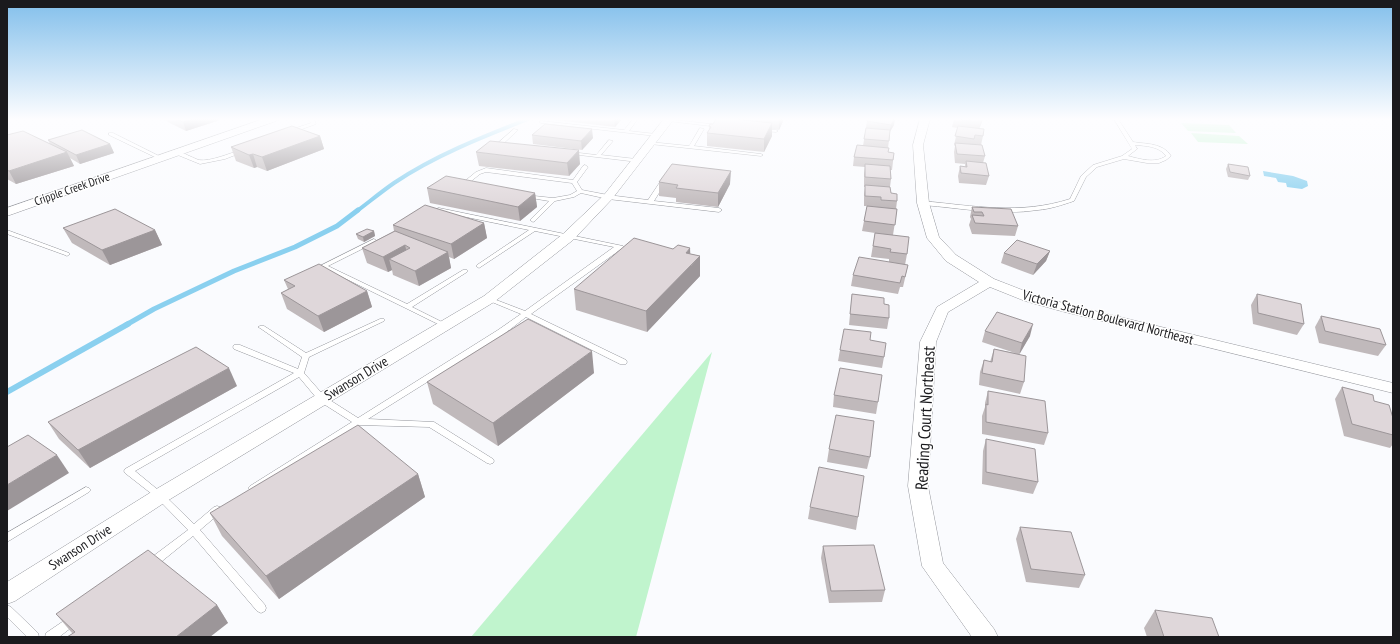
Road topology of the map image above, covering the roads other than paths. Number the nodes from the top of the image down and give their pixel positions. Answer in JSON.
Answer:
{"nodes":[{"id":1,"x":142,"y":149,"type":"edge"},
{"id":2,"x":186,"y":149,"type":"edge"},
{"id":3,"x":245,"y":149,"type":"edge"},
{"id":4,"x":603,"y":149,"type":"edge"},
{"id":5,"x":645,"y":149,"type":"edge"},
{"id":6,"x":709,"y":149,"type":"edge"},
{"id":7,"x":918,"y":149,"type":"edge"},
{"id":8,"x":1135,"y":149,"type":"edge"},
{"id":9,"x":1162,"y":149,"type":"edge"},
{"id":10,"x":175,"y":153,"type":"junction"},
{"id":11,"x":567,"y":153,"type":"edge"},
{"id":12,"x":761,"y":155,"type":"dead end"},
{"id":13,"x":596,"y":156,"type":"junction"},
{"id":14,"x":1124,"y":157,"type":"junction"},
{"id":15,"x":161,"y":158,"type":"junction"},
{"id":16,"x":636,"y":161,"type":"junction"},
{"id":17,"x":585,"y":167,"type":"dead end"},
{"id":18,"x":664,"y":179,"type":"edge"},
{"id":19,"x":574,"y":182,"type":"junction"},
{"id":20,"x":469,"y":186,"type":"edge"},
{"id":21,"x":580,"y":191,"type":"junction"},
{"id":22,"x":522,"y":195,"type":"edge"},
{"id":23,"x":608,"y":197,"type":"junction"},
{"id":24,"x":553,"y":200,"type":"junction"},
{"id":25,"x":650,"y":202,"type":"junction"},
{"id":26,"x":924,"y":203,"type":"junction"},
{"id":27,"x":432,"y":209,"type":"edge"},
{"id":28,"x":719,"y":210,"type":"dead end"},
{"id":29,"x":7,"y":212,"type":"edge"},
{"id":30,"x":533,"y":220,"type":"dead end"},
{"id":31,"x":533,"y":230,"type":"junction"},
{"id":32,"x":7,"y":232,"type":"edge"},
{"id":33,"x":568,"y":238,"type":"junction"},
{"id":34,"x":374,"y":241,"type":"edge"},
{"id":35,"x":67,"y":254,"type":"dead end"},
{"id":36,"x":478,"y":266,"type":"dead end"},
{"id":37,"x":465,"y":272,"type":"dead end"},
{"id":38,"x":989,"y":282,"type":"junction"},
{"id":39,"x":489,"y":299,"type":"junction"},
{"id":40,"x":407,"y":307,"type":"junction"},
{"id":41,"x":526,"y":314,"type":"junction"},
{"id":42,"x":382,"y":320,"type":"dead end"},
{"id":43,"x":444,"y":326,"type":"junction"},
{"id":44,"x":262,"y":327,"type":"dead end"},
{"id":45,"x":237,"y":347,"type":"dead end"},
{"id":46,"x":306,"y":356,"type":"junction"},
{"id":47,"x":623,"y":362,"type":"dead end"},
{"id":48,"x":300,"y":374,"type":"junction"},
{"id":49,"x":1393,"y":388,"type":"edge"},
{"id":50,"x":322,"y":399,"type":"junction"},
{"id":51,"x":358,"y":422,"type":"junction"},
{"id":52,"x":490,"y":461,"type":"dead end"},
{"id":53,"x":86,"y":490,"type":"dead end"},
{"id":54,"x":244,"y":494,"type":"edge"},
{"id":55,"x":160,"y":496,"type":"junction"},
{"id":56,"x":224,"y":506,"type":"edge"},
{"id":57,"x":194,"y":530,"type":"junction"},
{"id":58,"x":7,"y":538,"type":"edge"},
{"id":59,"x":144,"y":568,"type":"edge"},
{"id":60,"x":7,"y":594,"type":"edge"},
{"id":61,"x":261,"y":608,"type":"dead end"},
{"id":62,"x":7,"y":610,"type":"edge"},
{"id":63,"x":81,"y":614,"type":"edge"},
{"id":64,"x":34,"y":637,"type":"edge"},
{"id":65,"x":50,"y":637,"type":"edge"},
{"id":66,"x":986,"y":637,"type":"edge"}],
"edges":[{"from":1,"to":15,"type":"lane"},
{"from":2,"to":10,"type":"street","name":"Cripple Creek Drive"},
{"from":3,"to":10,"type":"lane"},
{"from":4,"to":13,"type":"lane"},
{"from":5,"to":16,"type":"street","name":"Swanson Drive"},
{"from":6,"to":12,"type":"lane"},
{"from":7,"to":26,"type":"street","name":"Victoria Station Boulevard Northeast"},
{"from":8,"to":14,"type":"lane"},
{"from":9,"to":14,"type":"lane"},
{"from":10,"to":15,"type":"street","name":"Cripple Creek Drive"},
{"from":11,"to":13,"type":"lane"},
{"from":13,"to":16,"type":"lane"},
{"from":14,"to":26,"type":"lane"},
{"from":15,"to":29,"type":"street","name":"Cripple Creek Drive"},
{"from":16,"to":23,"type":"street","name":"Swanson Drive"},
{"from":17,"to":19,"type":"lane"},
{"from":18,"to":25,"type":"lane"},
{"from":19,"to":20,"type":"lane"},
{"from":19,"to":21,"type":"lane"},
{"from":21,"to":23,"type":"lane"},
{"from":21,"to":24,"type":"lane"},
{"from":22,"to":24,"type":"lane"},
{"from":23,"to":25,"type":"lane"},
{"from":23,"to":33,"type":"street","name":"Swanson Drive"},
{"from":24,"to":30,"type":"lane"},
{"from":25,"to":28,"type":"lane"},
{"from":26,"to":38,"type":"street","name":"Victoria Station Boulevard Northeast"},
{"from":27,"to":31,"type":"lane"},
{"from":31,"to":33,"type":"lane"},
{"from":31,"to":36,"type":"lane"},
{"from":32,"to":35,"type":"lane"},
{"from":33,"to":39,"type":"street","name":"Swanson Drive"},
{"from":33,"to":41,"type":"lane"},
{"from":34,"to":40,"type":"lane"},
{"from":37,"to":40,"type":"lane"},
{"from":38,"to":49,"type":"street","name":"Victoria Station Boulevard Northeast"},
{"from":38,"to":66,"type":"street","name":"Reading Court Northeast"},
{"from":39,"to":41,"type":"lane"},
{"from":39,"to":43,"type":"street","name":"Swanson Drive"},
{"from":40,"to":43,"type":"lane"},
{"from":41,"to":47,"type":"lane"},
{"from":41,"to":51,"type":"lane"},
{"from":42,"to":46,"type":"lane"},
{"from":43,"to":50,"type":"street","name":"Swanson Drive"},
{"from":44,"to":46,"type":"lane"},
{"from":45,"to":48,"type":"lane"},
{"from":46,"to":48,"type":"lane"},
{"from":48,"to":50,"type":"lane"},
{"from":48,"to":55,"type":"lane"},
{"from":50,"to":51,"type":"lane"},
{"from":50,"to":55,"type":"street","name":"Swanson Drive"},
{"from":51,"to":52,"type":"lane"},
{"from":51,"to":54,"type":"lane"},
{"from":53,"to":58,"type":"lane"},
{"from":55,"to":57,"type":"lane"},
{"from":55,"to":60,"type":"street","name":"Swanson Drive"},
{"from":56,"to":57,"type":"lane"},
{"from":57,"to":59,"type":"lane"},
{"from":57,"to":61,"type":"lane"},
{"from":62,"to":64,"type":"lane"},
{"from":63,"to":65,"type":"lane"}]}
